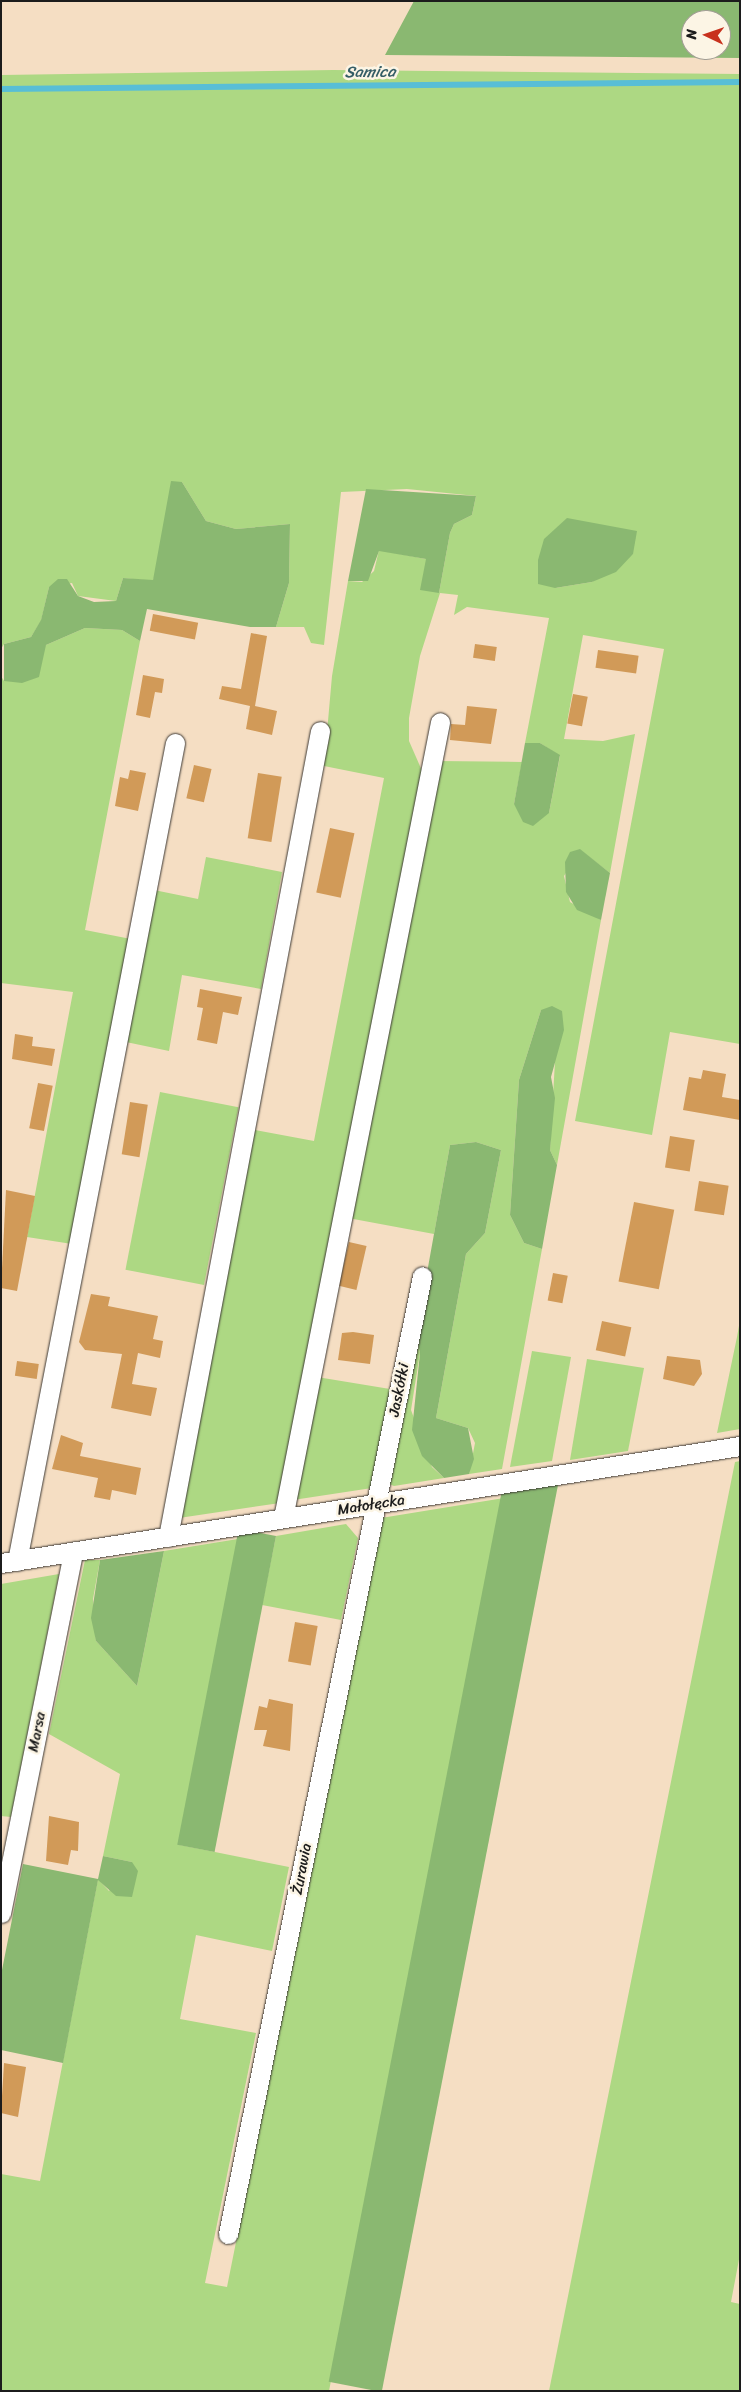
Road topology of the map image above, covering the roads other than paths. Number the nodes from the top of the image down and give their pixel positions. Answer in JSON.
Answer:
{"nodes":[{"id":1,"x":440,"y":722,"type":"dead end"},
{"id":2,"x":320,"y":731,"type":"dead end"},
{"id":3,"x":175,"y":744,"type":"dead end"},
{"id":4,"x":422,"y":1276,"type":"dead end"},
{"id":5,"x":740,"y":1446,"type":"edge"},
{"id":6,"x":376,"y":1505,"type":"junction"},
{"id":7,"x":284,"y":1518,"type":"junction"},
{"id":8,"x":168,"y":1537,"type":"junction"},
{"id":9,"x":72,"y":1552,"type":"junction"},
{"id":10,"x":9,"y":1562,"type":"edge"},
{"id":11,"x":1,"y":1913,"type":"edge"},
{"id":12,"x":228,"y":2234,"type":"dead end"}],
"edges":[{"from":1,"to":7,"type":"street"},
{"from":2,"to":8,"type":"street"},
{"from":3,"to":10,"type":"street"},
{"from":4,"to":6,"type":"street","name":"Jaskółki"},
{"from":5,"to":6,"type":"street","name":"Małołęcka"},
{"from":6,"to":7,"type":"street","name":"Małołęcka"},
{"from":6,"to":12,"type":"street","name":"Żurawia"},
{"from":7,"to":8,"type":"street","name":"Małołęcka"},
{"from":8,"to":9,"type":"street","name":"Małołęcka"},
{"from":9,"to":10,"type":"street","name":"Małołęcka"},
{"from":9,"to":11,"type":"street","name":"Marsa"}]}
